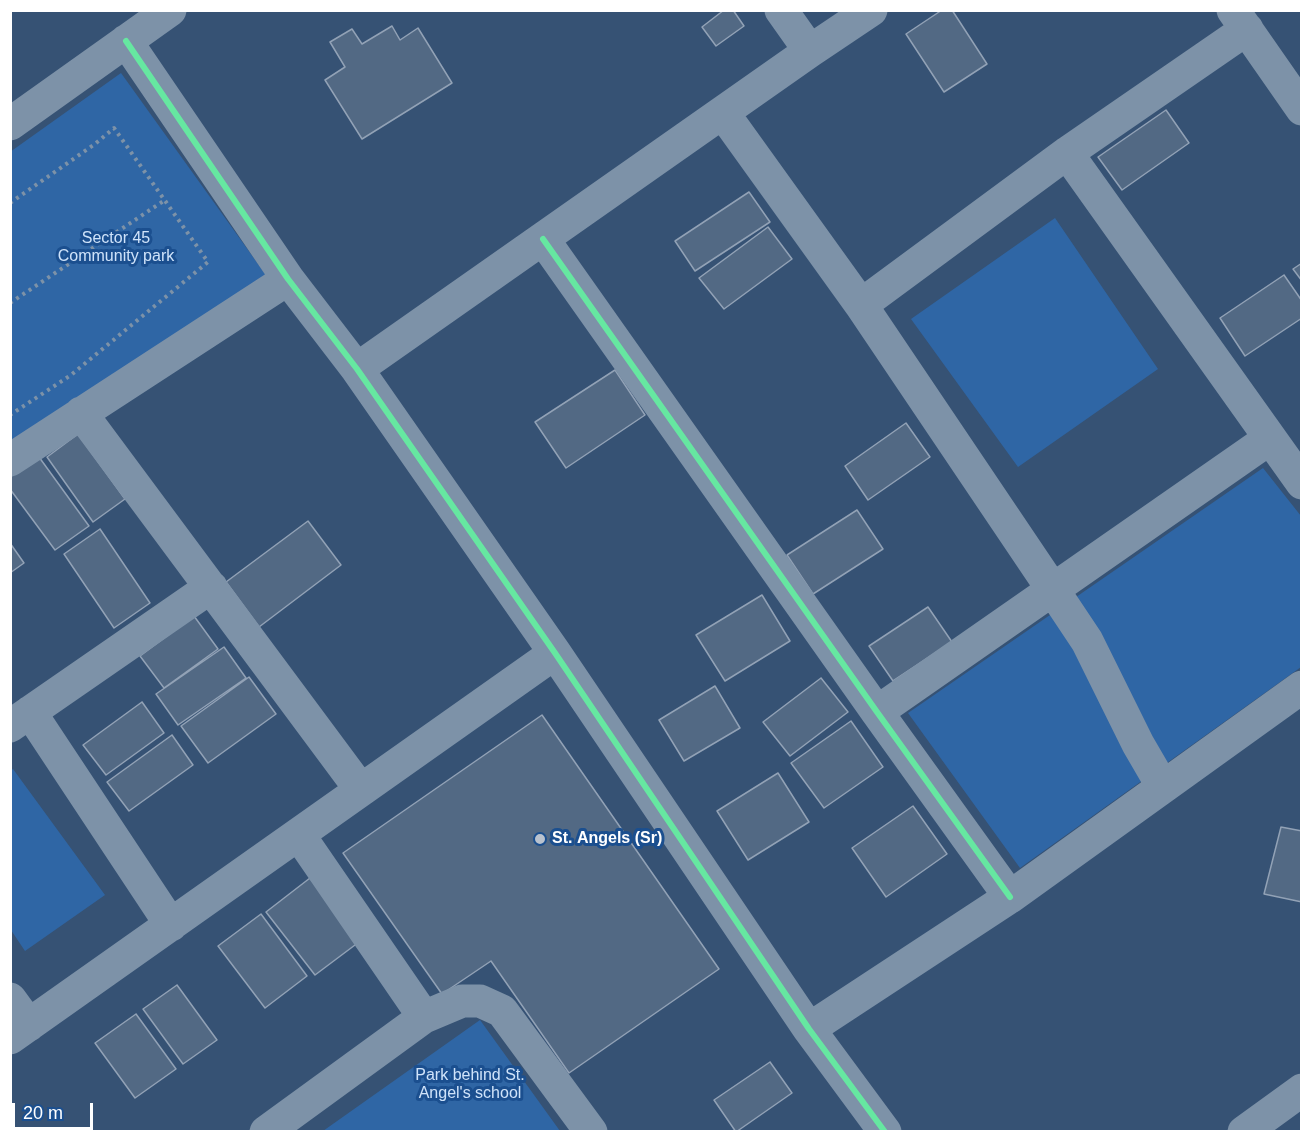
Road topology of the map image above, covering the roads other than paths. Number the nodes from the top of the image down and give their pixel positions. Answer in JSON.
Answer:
{"nodes":[{"id":1,"x":170,"y":10,"type":"edge"},
{"id":2,"x":782,"y":10,"type":"edge"},
{"id":3,"x":871,"y":10,"type":"edge"},
{"id":4,"x":1240,"y":20,"type":"edge"},
{"id":5,"x":126,"y":41,"type":"junction"},
{"id":6,"x":810,"y":51,"type":"junction"},
{"id":7,"x":1302,"y":109,"type":"edge"},
{"id":8,"x":723,"y":112,"type":"junction"},
{"id":9,"x":10,"y":124,"type":"edge"},
{"id":10,"x":1067,"y":153,"type":"junction"},
{"id":11,"x":543,"y":238,"type":"junction"},
{"id":12,"x":288,"y":279,"type":"junction"},
{"id":13,"x":861,"y":305,"type":"junction"},
{"id":14,"x":357,"y":369,"type":"junction"},
{"id":15,"x":81,"y":413,"type":"junction"},
{"id":16,"x":1269,"y":440,"type":"junction"},
{"id":17,"x":10,"y":460,"type":"edge"},
{"id":18,"x":1302,"y":483,"type":"edge"},
{"id":19,"x":211,"y":587,"type":"junction"},
{"id":20,"x":1053,"y":590,"type":"junction"},
{"id":21,"x":555,"y":653,"type":"junction"},
{"id":22,"x":1302,"y":687,"type":"edge"},
{"id":23,"x":877,"y":712,"type":"junction"},
{"id":24,"x":20,"y":719,"type":"edge"},
{"id":25,"x":1163,"y":787,"type":"junction"},
{"id":26,"x":361,"y":790,"type":"junction"},
{"id":27,"x":298,"y":835,"type":"junction"},
{"id":28,"x":1010,"y":897,"type":"junction"},
{"id":29,"x":171,"y":925,"type":"junction"},
{"id":30,"x":10,"y":999,"type":"edge"},
{"id":31,"x":424,"y":1017,"type":"junction"},
{"id":32,"x":809,"y":1029,"type":"junction"},
{"id":33,"x":20,"y":1032,"type":"edge"},
{"id":34,"x":1302,"y":1090,"type":"edge"},
{"id":35,"x":266,"y":1131,"type":"edge"},
{"id":36,"x":591,"y":1131,"type":"edge"},
{"id":37,"x":885,"y":1131,"type":"edge"},
{"id":38,"x":1244,"y":1131,"type":"edge"}],
"edges":[{"from":1,"to":5,"type":"street"},
{"from":2,"to":6,"type":"street"},
{"from":3,"to":6,"type":"street"},
{"from":4,"to":7,"type":"street"},
{"from":4,"to":10,"type":"street"},
{"from":5,"to":9,"type":"street"},
{"from":5,"to":12,"type":"street"},
{"from":6,"to":8,"type":"street"},
{"from":8,"to":11,"type":"street"},
{"from":8,"to":13,"type":"street"},
{"from":10,"to":13,"type":"street"},
{"from":10,"to":16,"type":"street"},
{"from":11,"to":14,"type":"street"},
{"from":11,"to":23,"type":"street"},
{"from":12,"to":14,"type":"street"},
{"from":12,"to":15,"type":"street"},
{"from":13,"to":20,"type":"street"},
{"from":14,"to":21,"type":"street"},
{"from":15,"to":17,"type":"street"},
{"from":15,"to":19,"type":"street"},
{"from":16,"to":18,"type":"street"},
{"from":16,"to":20,"type":"street"},
{"from":19,"to":24,"type":"street"},
{"from":19,"to":26,"type":"street"},
{"from":20,"to":23,"type":"street"},
{"from":20,"to":25,"type":"street"},
{"from":21,"to":26,"type":"street"},
{"from":21,"to":32,"type":"street"},
{"from":22,"to":25,"type":"street"},
{"from":23,"to":28,"type":"street"},
{"from":24,"to":29,"type":"street"},
{"from":25,"to":28,"type":"street"},
{"from":26,"to":27,"type":"street"},
{"from":27,"to":29,"type":"street"},
{"from":27,"to":31,"type":"street"},
{"from":28,"to":32,"type":"street"},
{"from":29,"to":33,"type":"street"},
{"from":30,"to":33,"type":"street"},
{"from":31,"to":35,"type":"street"},
{"from":31,"to":36,"type":"street"},
{"from":32,"to":37,"type":"street"},
{"from":34,"to":38,"type":"street"}]}
